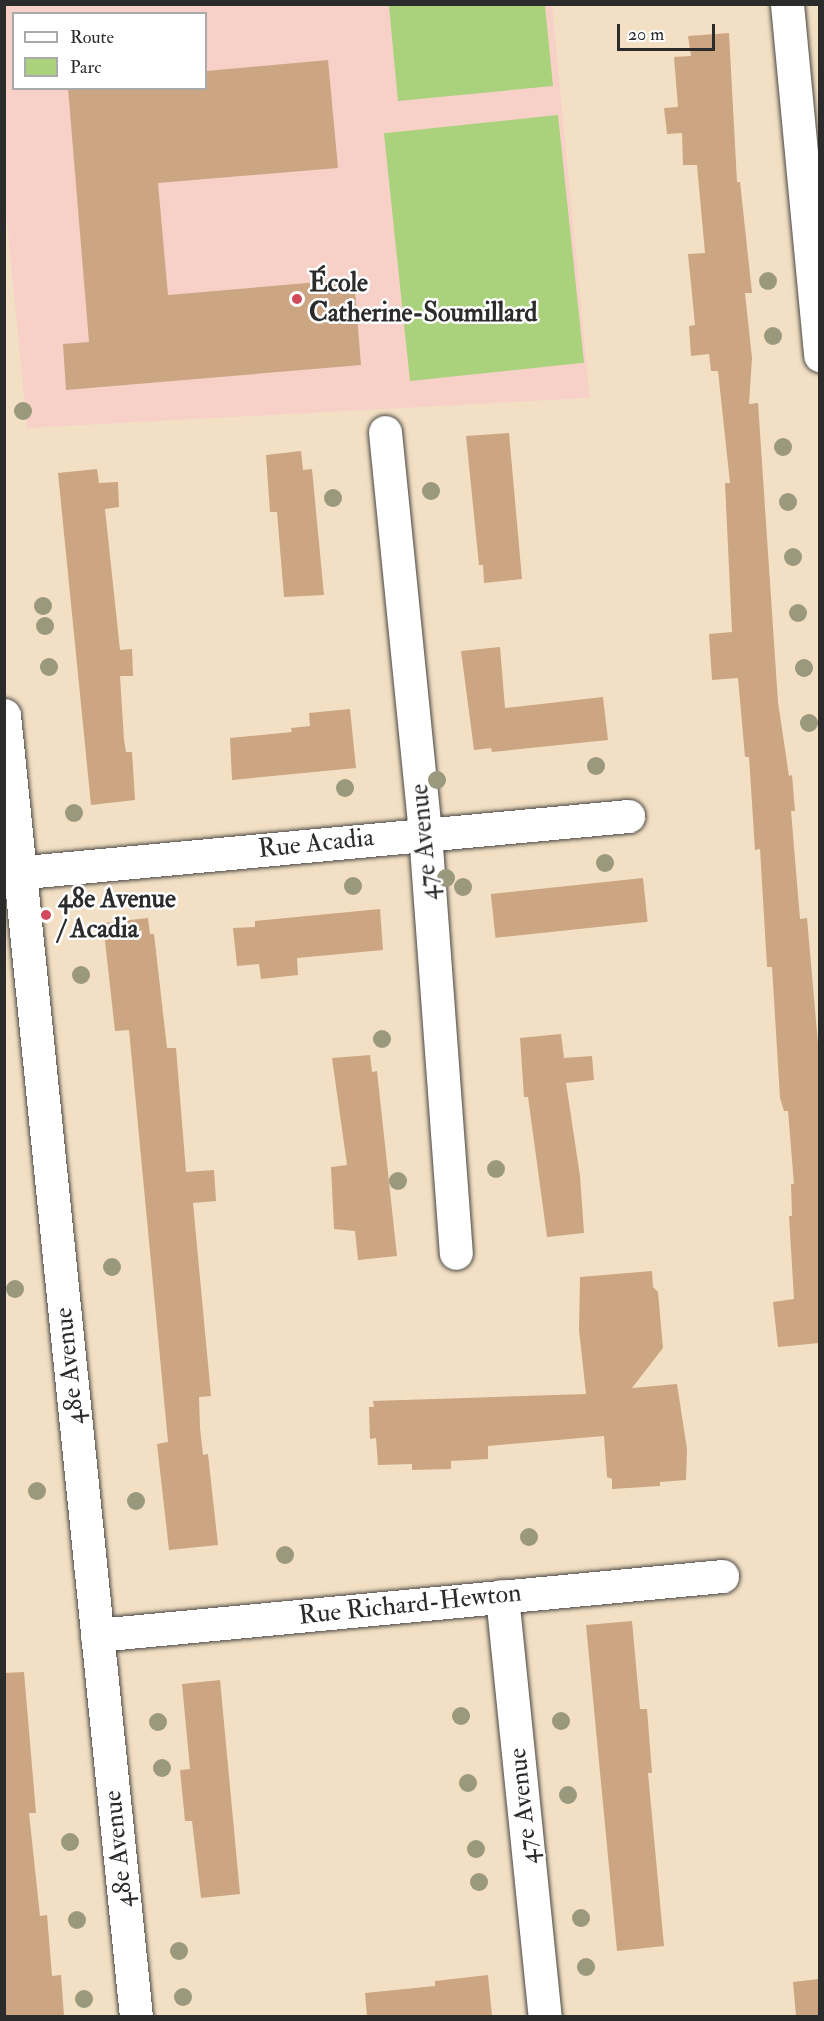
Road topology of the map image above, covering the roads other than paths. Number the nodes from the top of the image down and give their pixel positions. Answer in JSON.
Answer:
{"nodes":[{"id":1,"x":787,"y":4,"type":"edge"},
{"id":2,"x":819,"y":355,"type":"edge"},
{"id":3,"x":385,"y":432,"type":"dead end"},
{"id":4,"x":4,"y":715,"type":"edge"},
{"id":5,"x":628,"y":816,"type":"dead end"},
{"id":6,"x":425,"y":833,"type":"junction"},
{"id":7,"x":12,"y":873,"type":"edge"},
{"id":8,"x":456,"y":1253,"type":"dead end"},
{"id":9,"x":722,"y":1576,"type":"dead end"},
{"id":10,"x":502,"y":1596,"type":"junction"},
{"id":11,"x":97,"y":1635,"type":"junction"},
{"id":12,"x":136,"y":2016,"type":"edge"},
{"id":13,"x":545,"y":2016,"type":"edge"}],
"edges":[{"from":1,"to":2,"type":"street"},
{"from":3,"to":6,"type":"street","name":"47e Avenue"},
{"from":4,"to":7,"type":"street","name":"48e Avenue"},
{"from":5,"to":6,"type":"street","name":"Rue Acadia"},
{"from":6,"to":7,"type":"street","name":"Rue Acadia"},
{"from":6,"to":8,"type":"street","name":"47e Avenue"},
{"from":7,"to":11,"type":"street","name":"48e Avenue"},
{"from":9,"to":10,"type":"street","name":"Rue Richard-Hewton"},
{"from":10,"to":11,"type":"street","name":"Rue Richard-Hewton"},
{"from":10,"to":13,"type":"street","name":"47e Avenue"},
{"from":11,"to":12,"type":"street","name":"48e Avenue"}]}
